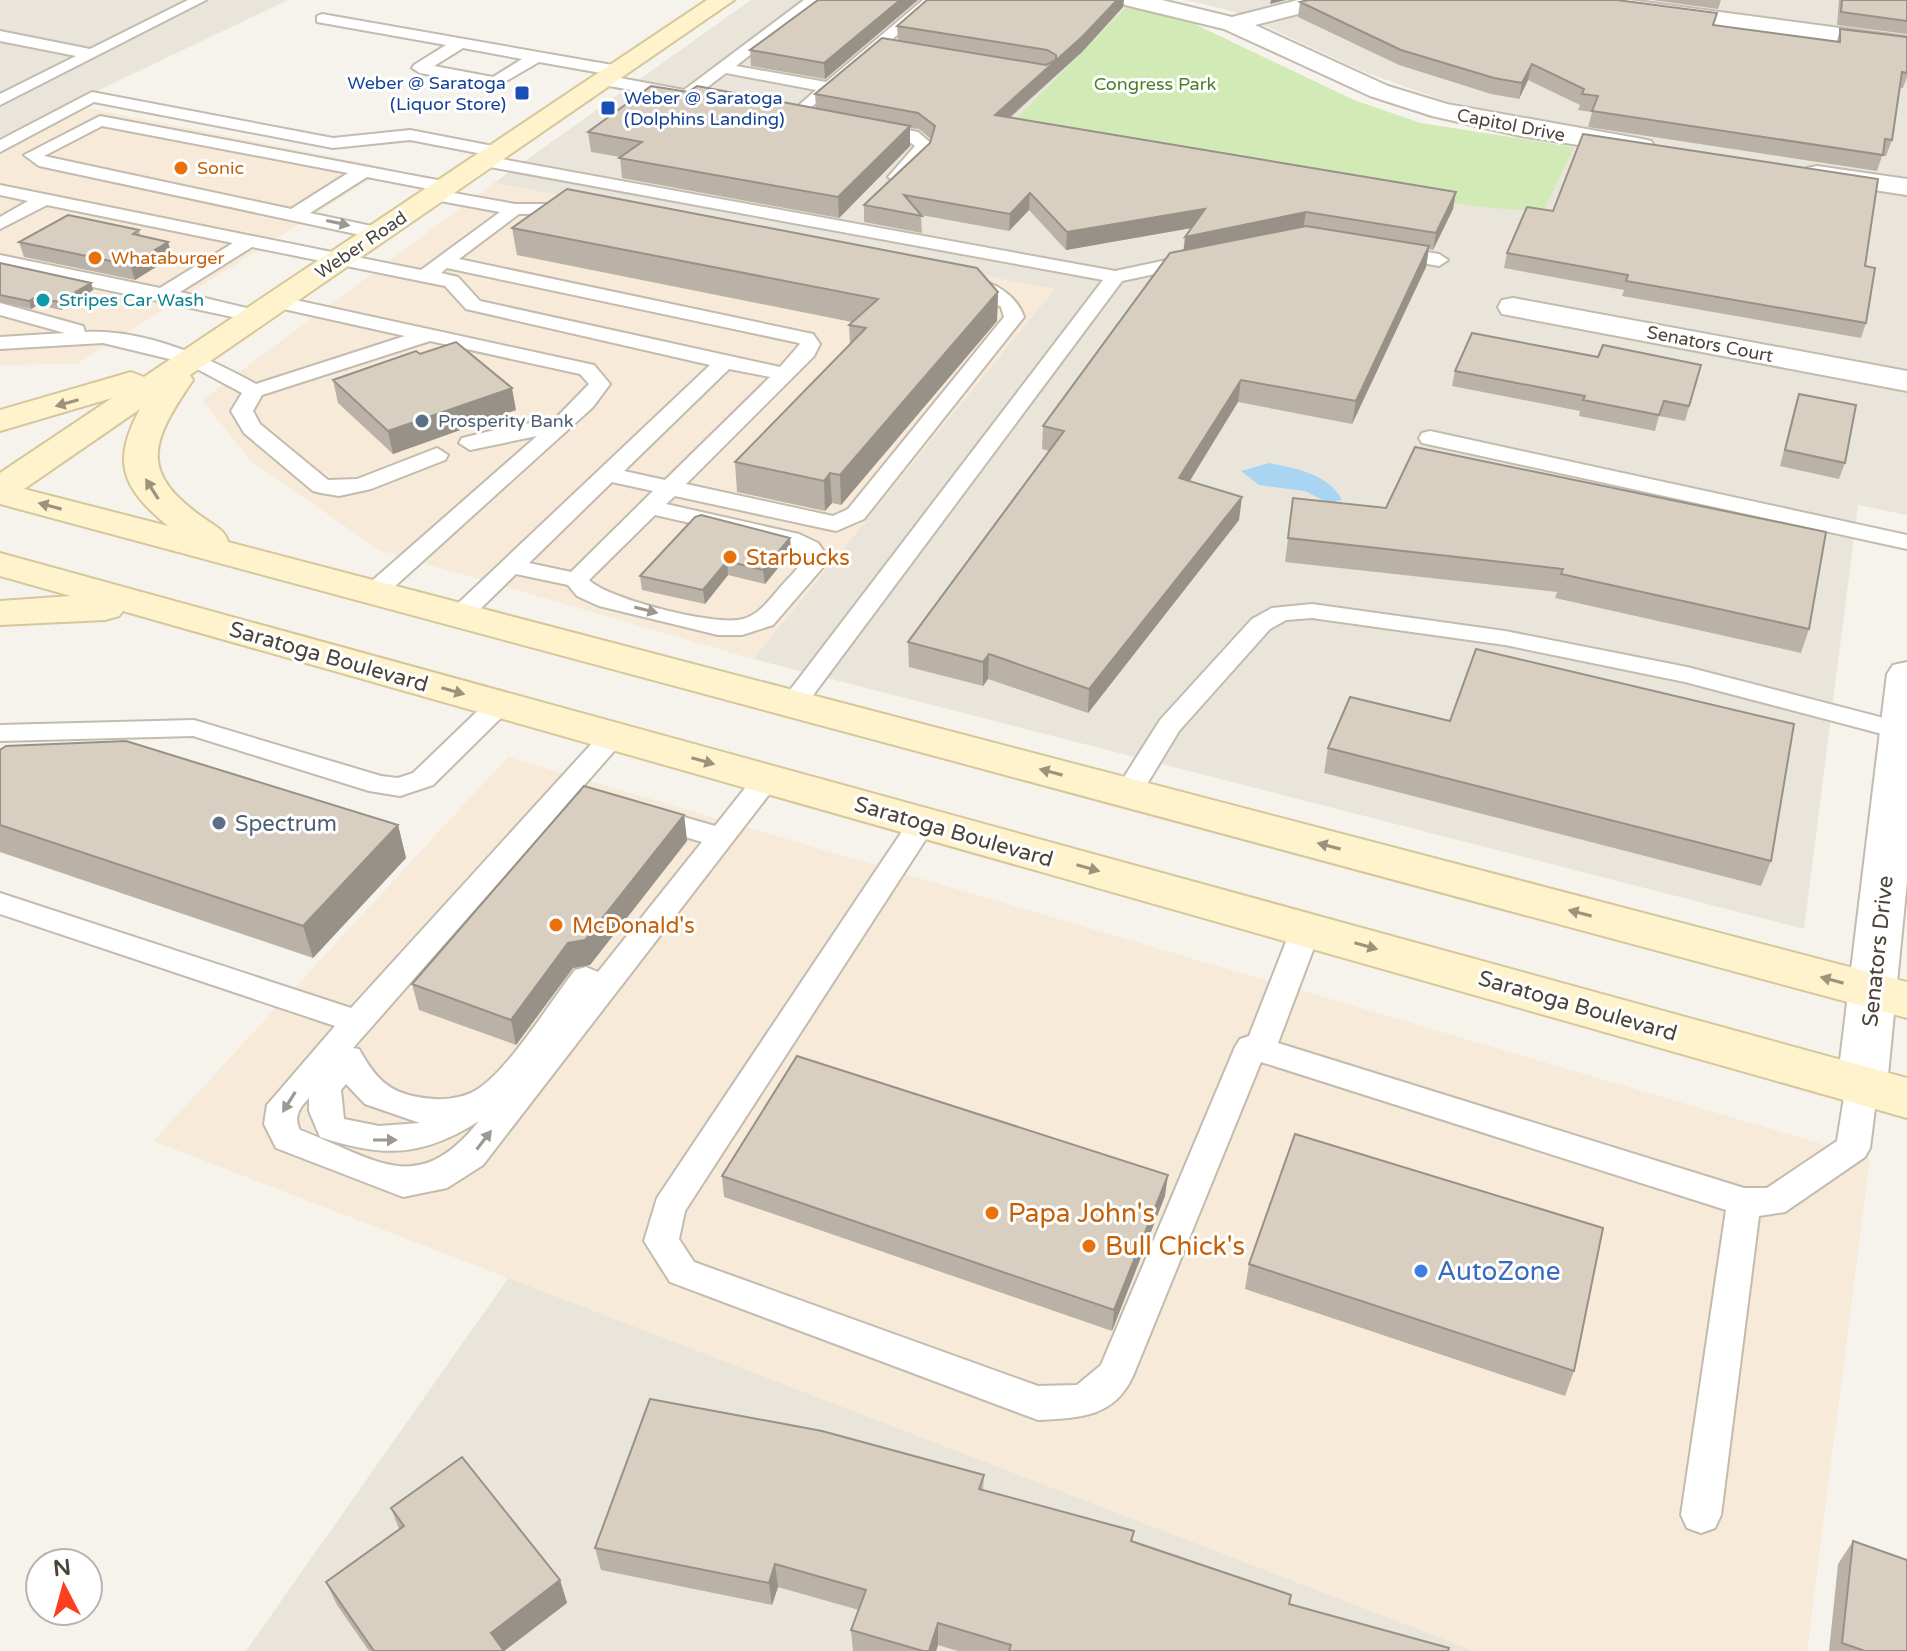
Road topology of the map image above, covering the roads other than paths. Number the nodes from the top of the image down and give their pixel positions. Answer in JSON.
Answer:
{"nodes":[{"id":1,"x":199,"y":0,"type":"edge"},
{"id":2,"x":722,"y":0,"type":"edge"},
{"id":3,"x":813,"y":0,"type":"edge"},
{"id":4,"x":932,"y":0,"type":"edge"},
{"id":5,"x":1133,"y":0,"type":"edge"},
{"id":6,"x":1325,"y":0,"type":"edge"},
{"id":7,"x":1577,"y":0,"type":"edge"},
{"id":8,"x":1780,"y":0,"type":"edge"},
{"id":9,"x":322,"y":19,"type":"dead end"},
{"id":10,"x":1232,"y":24,"type":"junction"},
{"id":11,"x":1773,"y":26,"type":"junction"},
{"id":12,"x":0,"y":36,"type":"edge"},
{"id":13,"x":461,"y":43,"type":"junction"},
{"id":14,"x":1907,"y":44,"type":"edge"},
{"id":15,"x":92,"y":54,"type":"junction"},
{"id":16,"x":537,"y":56,"type":"junction"},
{"id":17,"x":723,"y":68,"type":"junction"},
{"id":18,"x":611,"y":76,"type":"junction"},
{"id":19,"x":829,"y":87,"type":"junction"},
{"id":20,"x":687,"y":95,"type":"junction"},
{"id":21,"x":0,"y":100,"type":"edge"},
{"id":22,"x":718,"y":101,"type":"edge"},
{"id":23,"x":825,"y":120,"type":"edge"},
{"id":24,"x":854,"y":126,"type":"edge"},
{"id":25,"x":66,"y":137,"type":"junction"},
{"id":26,"x":0,"y":147,"type":"edge"},
{"id":27,"x":1660,"y":150,"type":"edge"},
{"id":28,"x":492,"y":156,"type":"junction"},
{"id":29,"x":366,"y":170,"type":"junction"},
{"id":30,"x":1799,"y":171,"type":"edge"},
{"id":31,"x":888,"y":185,"type":"edge"},
{"id":32,"x":1907,"y":187,"type":"edge"},
{"id":33,"x":0,"y":190,"type":"edge"},
{"id":34,"x":441,"y":191,"type":"junction"},
{"id":35,"x":45,"y":199,"type":"junction"},
{"id":36,"x":515,"y":209,"type":"junction"},
{"id":37,"x":600,"y":213,"type":"edge"},
{"id":38,"x":296,"y":214,"type":"junction"},
{"id":39,"x":0,"y":224,"type":"edge"},
{"id":40,"x":379,"y":233,"type":"junction"},
{"id":41,"x":248,"y":241,"type":"junction"},
{"id":42,"x":1364,"y":248,"type":"edge"},
{"id":43,"x":1216,"y":256,"type":"edge"},
{"id":44,"x":339,"y":260,"type":"junction"},
{"id":45,"x":1439,"y":260,"type":"edge"},
{"id":46,"x":0,"y":261,"type":"edge"},
{"id":47,"x":444,"y":262,"type":"junction"},
{"id":48,"x":425,"y":276,"type":"junction"},
{"id":49,"x":1115,"y":277,"type":"junction"},
{"id":50,"x":940,"y":280,"type":"edge"},
{"id":51,"x":166,"y":293,"type":"junction"},
{"id":52,"x":1513,"y":307,"type":"dead end"},
{"id":53,"x":0,"y":309,"type":"edge"},
{"id":54,"x":266,"y":309,"type":"junction"},
{"id":55,"x":429,"y":335,"type":"junction"},
{"id":56,"x":103,"y":337,"type":"junction"},
{"id":57,"x":0,"y":343,"type":"edge"},
{"id":58,"x":193,"y":358,"type":"junction"},
{"id":59,"x":725,"y":362,"type":"junction"},
{"id":60,"x":785,"y":374,"type":"junction"},
{"id":61,"x":1907,"y":381,"type":"edge"},
{"id":62,"x":254,"y":391,"type":"junction"},
{"id":63,"x":0,"y":421,"type":"edge"},
{"id":64,"x":558,"y":428,"type":"junction"},
{"id":65,"x":1430,"y":438,"type":"dead end"},
{"id":66,"x":470,"y":443,"type":"dead end"},
{"id":67,"x":437,"y":455,"type":"dead end"},
{"id":68,"x":607,"y":474,"type":"junction"},
{"id":69,"x":670,"y":489,"type":"junction"},
{"id":70,"x":0,"y":491,"type":"edge"},
{"id":71,"x":651,"y":507,"type":"junction"},
{"id":72,"x":1907,"y":542,"type":"edge"},
{"id":73,"x":233,"y":555,"type":"junction"},
{"id":74,"x":0,"y":564,"type":"edge"},
{"id":75,"x":511,"y":566,"type":"junction"},
{"id":76,"x":576,"y":580,"type":"junction"},
{"id":77,"x":374,"y":592,"type":"junction"},
{"id":78,"x":168,"y":611,"type":"junction"},
{"id":79,"x":0,"y":613,"type":"edge"},
{"id":80,"x":460,"y":615,"type":"junction"},
{"id":81,"x":1907,"y":674,"type":"edge"},
{"id":82,"x":500,"y":704,"type":"junction"},
{"id":83,"x":793,"y":704,"type":"junction"},
{"id":84,"x":0,"y":733,"type":"edge"},
{"id":85,"x":614,"y":735,"type":"junction"},
{"id":86,"x":1903,"y":741,"type":"edge"},
{"id":87,"x":767,"y":779,"type":"junction"},
{"id":88,"x":1128,"y":793,"type":"junction"},
{"id":89,"x":578,"y":795,"type":"junction"},
{"id":90,"x":621,"y":808,"type":"edge"},
{"id":91,"x":923,"y":822,"type":"junction"},
{"id":92,"x":721,"y":838,"type":"junction"},
{"id":93,"x":0,"y":903,"type":"edge"},
{"id":94,"x":1306,"y":929,"type":"junction"},
{"id":95,"x":1890,"y":996,"type":"edge"},
{"id":96,"x":358,"y":1022,"type":"junction"},
{"id":97,"x":1260,"y":1049,"type":"junction"},
{"id":98,"x":348,"y":1058,"type":"junction"},
{"id":99,"x":1862,"y":1085,"type":"junction"},
{"id":100,"x":491,"y":1097,"type":"junction"},
{"id":101,"x":1907,"y":1098,"type":"edge"},
{"id":102,"x":1744,"y":1202,"type":"junction"},
{"id":103,"x":1701,"y":1515,"type":"dead end"}],
"edges":[{"from":1,"to":15,"type":"lane"},
{"from":2,"to":18,"type":"main road","name":"Weber Road"},
{"from":3,"to":17,"type":"lane"},
{"from":4,"to":19,"type":"lane"},
{"from":5,"to":10,"type":"street","name":"Capitol Drive"},
{"from":6,"to":10,"type":"street"},
{"from":7,"to":11,"type":"street"},
{"from":8,"to":11,"type":"street"},
{"from":9,"to":13,"type":"lane"},
{"from":10,"to":27,"type":"street","name":"Capitol Drive"},
{"from":11,"to":14,"type":"street"},
{"from":12,"to":15,"type":"lane"},
{"from":13,"to":16,"type":"lane"},
{"from":13,"to":16,"type":"lane"},
{"from":15,"to":21,"type":"lane"},
{"from":16,"to":18,"type":"lane"},
{"from":17,"to":19,"type":"lane"},
{"from":17,"to":20,"type":"lane"},
{"from":18,"to":20,"type":"lane"},
{"from":18,"to":28,"type":"main road","name":"Weber Road"},
{"from":19,"to":23,"type":"lane"},
{"from":20,"to":22,"type":"lane"},
{"from":24,"to":31,"type":"lane"},
{"from":25,"to":29,"type":"lane"},
{"from":25,"to":38,"type":"lane"},
{"from":25,"to":38,"type":"lane"},
{"from":26,"to":28,"type":"lane"},
{"from":28,"to":34,"type":"main road","name":"Weber Road"},
{"from":28,"to":49,"type":"lane"},
{"from":29,"to":34,"type":"lane"},
{"from":29,"to":38,"type":"lane"},
{"from":30,"to":32,"type":"street"},
{"from":33,"to":35,"type":"lane"},
{"from":34,"to":36,"type":"lane"},
{"from":34,"to":40,"type":"main road","name":"Weber Road"},
{"from":35,"to":39,"type":"lane"},
{"from":35,"to":41,"type":"lane"},
{"from":36,"to":37,"type":"lane"},
{"from":36,"to":47,"type":"lane"},
{"from":38,"to":40,"type":"lane","one_way":true},
{"from":40,"to":44,"type":"main road","name":"Weber Road"},
{"from":41,"to":44,"type":"lane"},
{"from":41,"to":51,"type":"lane"},
{"from":42,"to":45,"type":"lane"},
{"from":43,"to":49,"type":"lane"},
{"from":44,"to":48,"type":"lane"},
{"from":44,"to":54,"type":"main road","name":"Weber Road"},
{"from":46,"to":51,"type":"lane"},
{"from":47,"to":48,"type":"lane"},
{"from":47,"to":60,"type":"lane"},
{"from":48,"to":59,"type":"lane"},
{"from":49,"to":83,"type":"lane"},
{"from":50,"to":69,"type":"lane"},
{"from":51,"to":54,"type":"lane"},
{"from":52,"to":61,"type":"street","name":"Senators Court"},
{"from":53,"to":56,"type":"lane"},
{"from":54,"to":55,"type":"lane"},
{"from":54,"to":58,"type":"main road","name":"Weber Road"},
{"from":55,"to":62,"type":"lane"},
{"from":55,"to":64,"type":"lane"},
{"from":56,"to":57,"type":"lane"},
{"from":56,"to":58,"type":"lane"},
{"from":58,"to":62,"type":"lane"},
{"from":58,"to":63,"type":"main road","one_way":true},
{"from":58,"to":70,"type":"main road","name":"Weber Road"},
{"from":73,"to":58,"type":"main road","one_way":true},
{"from":59,"to":60,"type":"lane"},
{"from":59,"to":68,"type":"lane"},
{"from":60,"to":69,"type":"lane"},
{"from":62,"to":67,"type":"lane"},
{"from":64,"to":66,"type":"lane"},
{"from":64,"to":77,"type":"lane"},
{"from":65,"to":72,"type":"lane"},
{"from":68,"to":69,"type":"lane"},
{"from":68,"to":75,"type":"lane"},
{"from":69,"to":71,"type":"lane"},
{"from":73,"to":70,"type":"main road","one_way":true},
{"from":71,"to":76,"type":"lane"},
{"from":76,"to":71,"type":"lane","one_way":true},
{"from":73,"to":77,"type":"main road"},
{"from":74,"to":78,"type":"main road","name":"Saratoga Boulevard"},
{"from":75,"to":76,"type":"lane"},
{"from":75,"to":80,"type":"lane"},
{"from":77,"to":80,"type":"main road"},
{"from":78,"to":79,"type":"main road"},
{"from":78,"to":82,"type":"main road","name":"Saratoga Boulevard","one_way":true},
{"from":80,"to":83,"type":"main road"},
{"from":81,"to":86,"type":"street","name":"Senators Drive"},
{"from":82,"to":84,"type":"lane"},
{"from":82,"to":85,"type":"main road","name":"Saratoga Boulevard"},
{"from":88,"to":83,"type":"main road","one_way":true},
{"from":85,"to":87,"type":"main road","name":"Saratoga Boulevard","one_way":true},
{"from":85,"to":89,"type":"lane"},
{"from":86,"to":88,"type":"lane"},
{"from":86,"to":95,"type":"street","name":"Senators Drive"},
{"from":87,"to":91,"type":"main road","name":"Saratoga Boulevard"},
{"from":87,"to":92,"type":"lane"},
{"from":95,"to":88,"type":"main road","one_way":true},
{"from":89,"to":96,"type":"lane"},
{"from":89,"to":98,"type":"lane"},
{"from":90,"to":92,"type":"lane"},
{"from":91,"to":94,"type":"main road","name":"Saratoga Boulevard","one_way":true},
{"from":91,"to":97,"type":"lane"},
{"from":96,"to":92,"type":"lane","one_way":true},
{"from":92,"to":100,"type":"lane"},
{"from":93,"to":96,"type":"lane"},
{"from":94,"to":97,"type":"lane"},
{"from":94,"to":99,"type":"main road","name":"Saratoga Boulevard","one_way":true},
{"from":95,"to":99,"type":"street","name":"Senators Drive"},
{"from":97,"to":102,"type":"lane"},
{"from":98,"to":100,"type":"lane"},
{"from":98,"to":100,"type":"lane","one_way":true},
{"from":99,"to":101,"type":"main road","name":"Saratoga Boulevard"},
{"from":99,"to":102,"type":"lane"},
{"from":102,"to":103,"type":"lane"}]}
